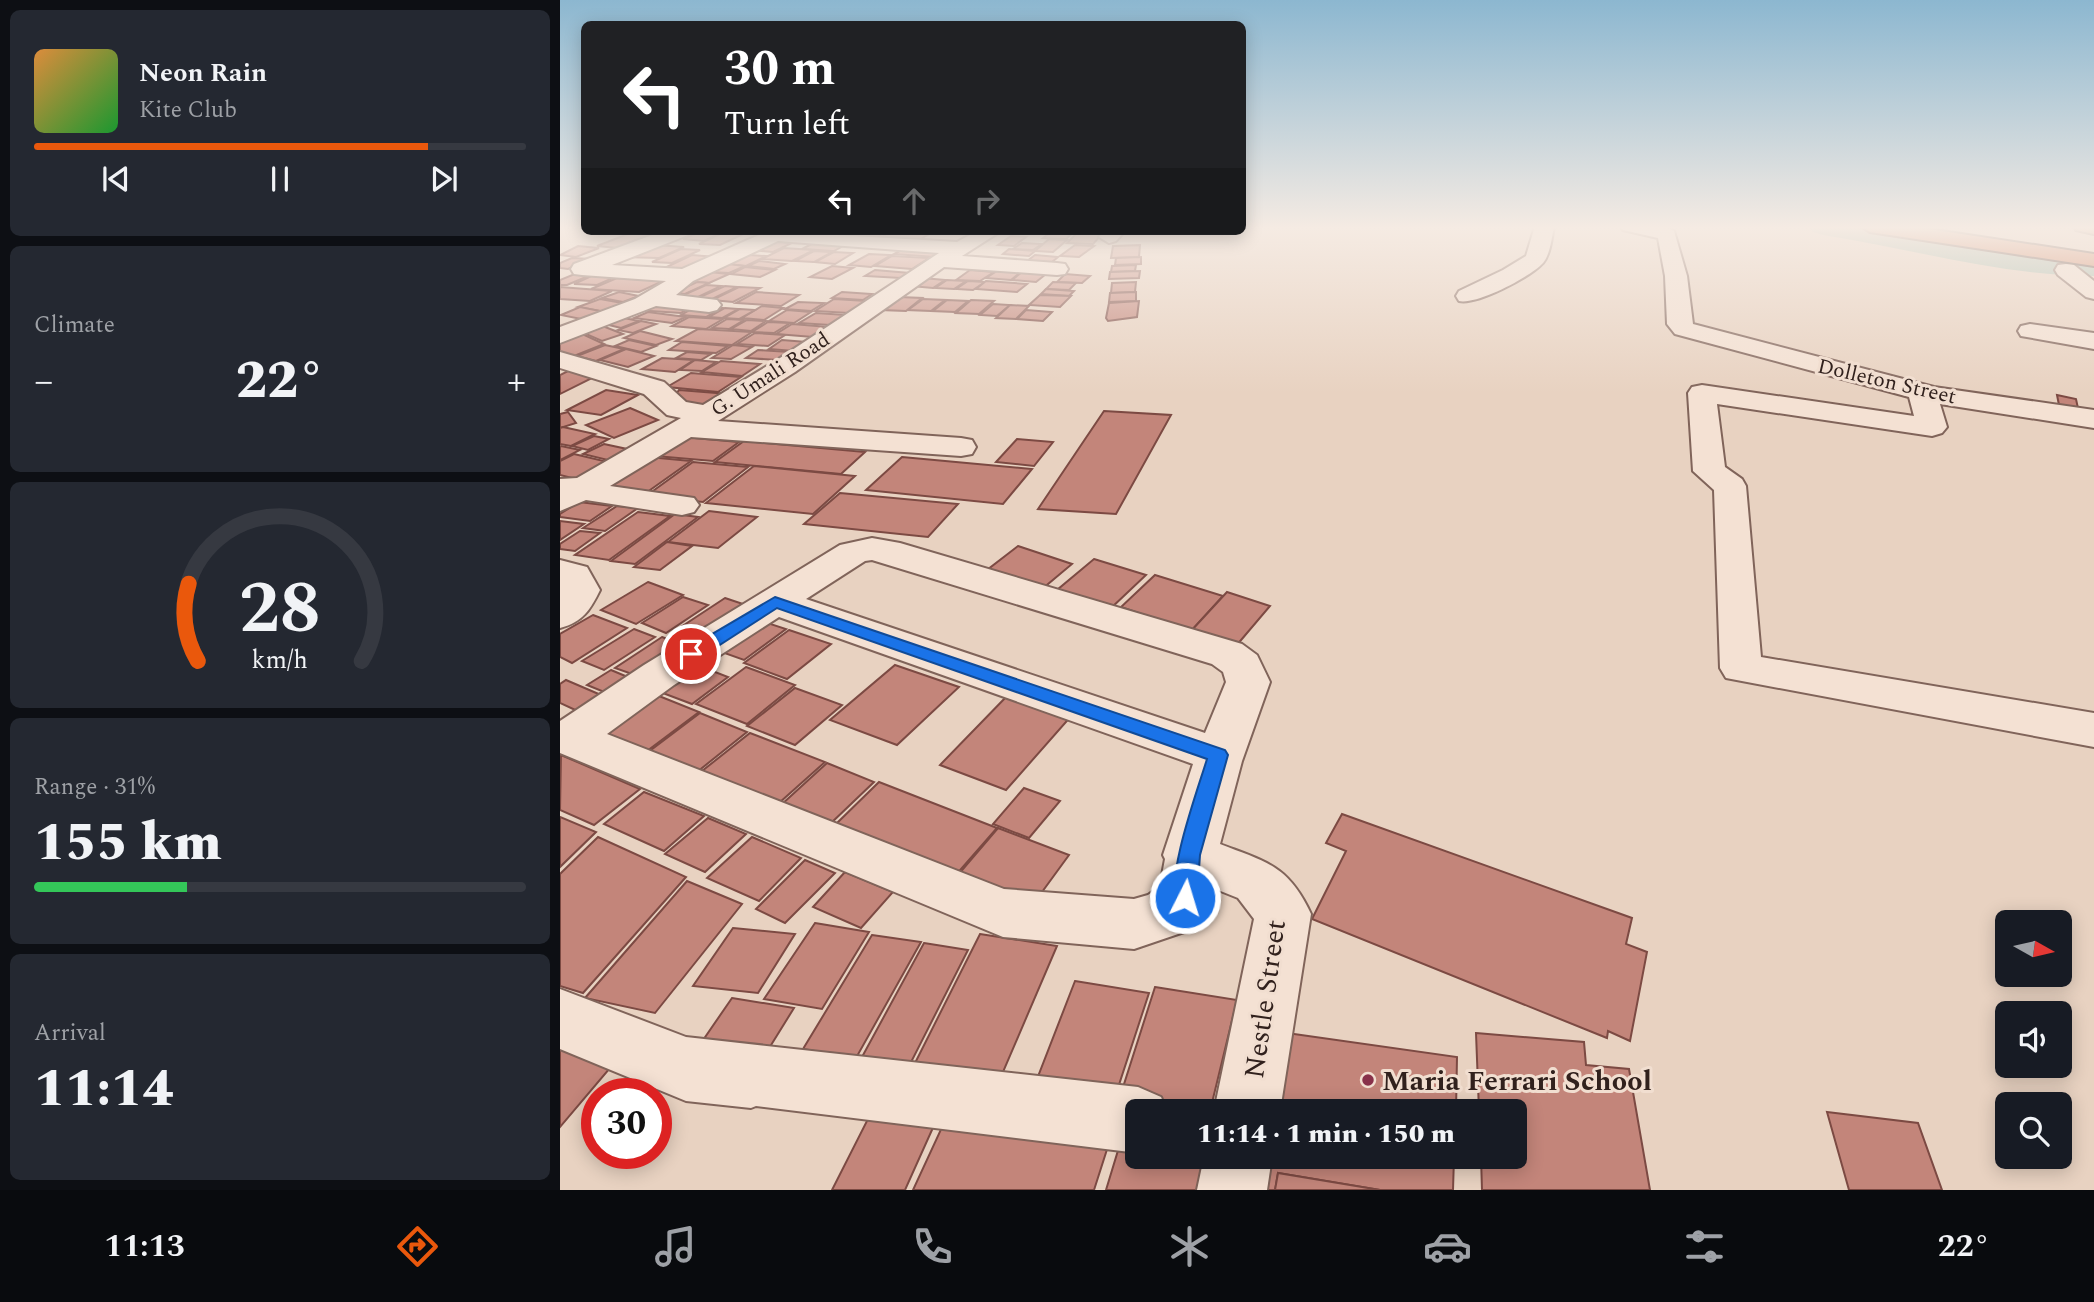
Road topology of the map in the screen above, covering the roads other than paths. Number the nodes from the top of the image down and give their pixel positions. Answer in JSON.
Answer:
{"nodes":[{"id":1,"x":679,"y":282,"type":"edge"},
{"id":2,"x":910,"y":282,"type":"edge"},
{"id":3,"x":1497,"y":282,"type":"edge"},
{"id":4,"x":1676,"y":282,"type":"edge"},
{"id":5,"x":1467,"y":296,"type":"dead end"},
{"id":6,"x":653,"y":299,"type":"junction"},
{"id":7,"x":709,"y":305,"type":"dead end"},
{"id":8,"x":2030,"y":331,"type":"dead end"},
{"id":9,"x":560,"y":336,"type":"edge"},
{"id":10,"x":2094,"y":341,"type":"edge"},
{"id":11,"x":560,"y":360,"type":"edge"},
{"id":12,"x":1922,"y":392,"type":"junction"},
{"id":13,"x":2094,"y":419,"type":"edge"},
{"id":14,"x":698,"y":421,"type":"junction"},
{"id":15,"x":961,"y":447,"type":"dead end"},
{"id":16,"x":567,"y":491,"type":"edge"},
{"id":17,"x":681,"y":505,"type":"dead end"},
{"id":18,"x":560,"y":571,"type":"edge"},
{"id":19,"x":775,"y":602,"type":"junction"},
{"id":20,"x":560,"y":615,"type":"edge"},
{"id":21,"x":2094,"y":730,"type":"edge"},
{"id":22,"x":1218,"y":755,"type":"junction"},
{"id":23,"x":1189,"y":855,"type":"junction"},
{"id":24,"x":560,"y":1019,"type":"edge"},
{"id":25,"x":1249,"y":1099,"type":"edge"},
{"id":26,"x":1125,"y":1119,"type":"edge"},
{"id":27,"x":1236,"y":1169,"type":"edge"},
{"id":28,"x":1232,"y":1190,"type":"edge"}],
"edges":[{"from":1,"to":6,"type":"street"},
{"from":2,"to":14,"type":"street","name":"G. Umali Road"},
{"from":3,"to":5,"type":"street"},
{"from":4,"to":12,"type":"street","name":"Dolleton Street"},
{"from":6,"to":7,"type":"street"},
{"from":6,"to":9,"type":"street"},
{"from":8,"to":10,"type":"street"},
{"from":11,"to":14,"type":"street"},
{"from":12,"to":13,"type":"street","name":"Dolleton Street"},
{"from":12,"to":21,"type":"street"},
{"from":14,"to":15,"type":"street"},
{"from":14,"to":16,"type":"street","name":"G. Umali Road"},
{"from":16,"to":17,"type":"street"},
{"from":18,"to":20,"type":"street"},
{"from":19,"to":22,"type":"street"},
{"from":19,"to":22,"type":"street"},
{"from":19,"to":23,"type":"street"},
{"from":22,"to":23,"type":"street"},
{"from":23,"to":25,"type":"street","name":"Nestle Street"},
{"from":24,"to":26,"type":"street"},
{"from":27,"to":28,"type":"street"}]}
